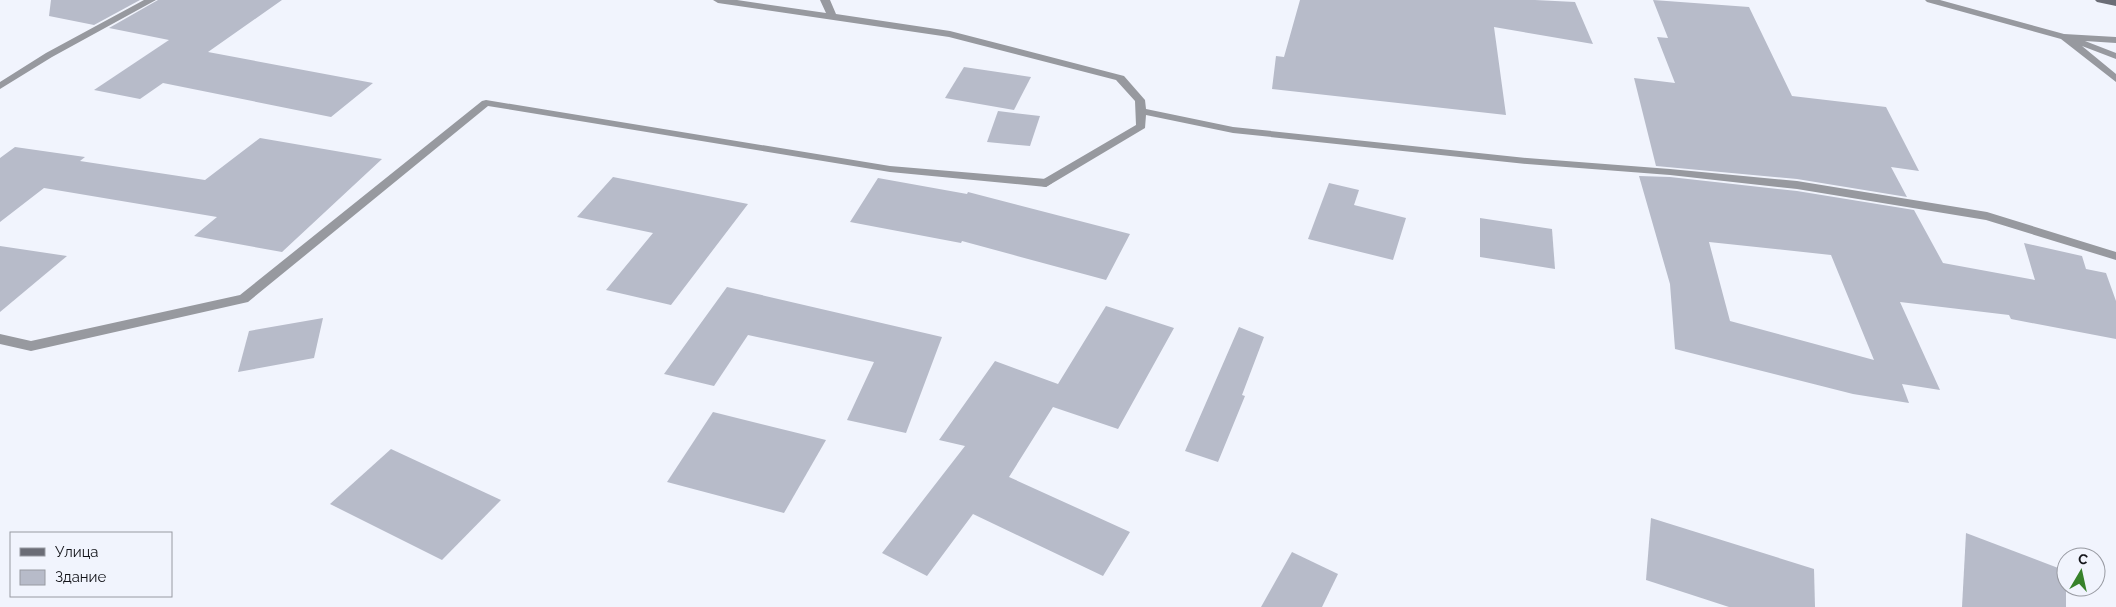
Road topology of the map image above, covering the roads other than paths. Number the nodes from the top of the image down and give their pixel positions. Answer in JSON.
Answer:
{"nodes":[{"id":1,"x":151,"y":0,"type":"edge"},
{"id":2,"x":718,"y":0,"type":"edge"},
{"id":3,"x":825,"y":0,"type":"edge"},
{"id":4,"x":1930,"y":0,"type":"edge"},
{"id":5,"x":2100,"y":0,"type":"edge"},
{"id":6,"x":2116,"y":2,"type":"edge"},
{"id":7,"x":833,"y":18,"type":"junction"},
{"id":8,"x":2064,"y":37,"type":"junction"},
{"id":9,"x":2116,"y":40,"type":"edge"},
{"id":10,"x":2116,"y":56,"type":"edge"},
{"id":11,"x":2116,"y":79,"type":"edge"},
{"id":12,"x":0,"y":86,"type":"edge"},
{"id":13,"x":1140,"y":111,"type":"junction"},
{"id":14,"x":2116,"y":256,"type":"edge"},
{"id":15,"x":0,"y":339,"type":"edge"}],
"edges":[{"from":1,"to":12,"type":"street"},
{"from":2,"to":7,"type":"street"},
{"from":3,"to":7,"type":"street"},
{"from":4,"to":8,"type":"street"},
{"from":5,"to":6,"type":"main road"},
{"from":7,"to":13,"type":"street"},
{"from":8,"to":9,"type":"street"},
{"from":8,"to":10,"type":"street"},
{"from":8,"to":11,"type":"street"},
{"from":13,"to":14,"type":"street"},
{"from":13,"to":15,"type":"street"}]}
